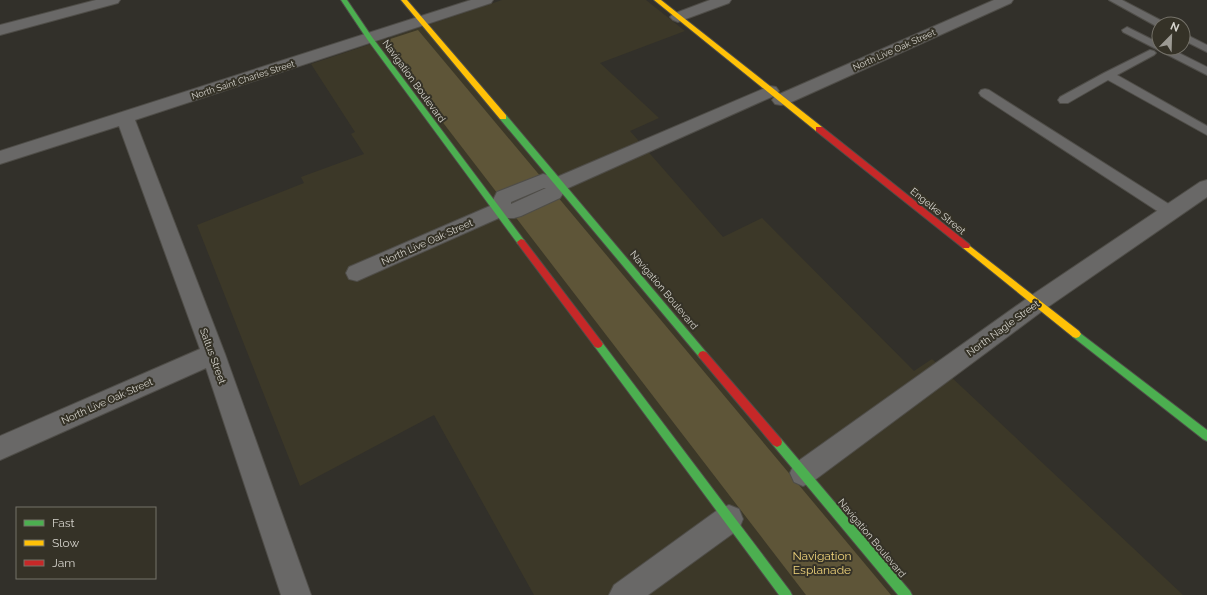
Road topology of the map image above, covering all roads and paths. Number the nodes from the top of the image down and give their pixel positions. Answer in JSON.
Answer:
{"nodes":[{"id":1,"x":113,"y":0,"type":"edge"},
{"id":2,"x":344,"y":0,"type":"edge"},
{"id":3,"x":404,"y":0,"type":"edge"},
{"id":4,"x":486,"y":0,"type":"edge"},
{"id":5,"x":657,"y":0,"type":"edge"},
{"id":6,"x":724,"y":0,"type":"edge"},
{"id":7,"x":1006,"y":0,"type":"edge"},
{"id":8,"x":1114,"y":0,"type":"edge"},
{"id":9,"x":678,"y":17,"type":"junction"},
{"id":10,"x":1151,"y":19,"type":"edge"},
{"id":11,"x":422,"y":21,"type":"junction"},
{"id":12,"x":0,"y":30,"type":"edge"},
{"id":13,"x":1127,"y":30,"type":"dead end"},
{"id":14,"x":369,"y":38,"type":"junction"},
{"id":15,"x":1191,"y":40,"type":"edge"},
{"id":16,"x":1151,"y":45,"type":"edge"},
{"id":17,"x":1207,"y":48,"type":"edge"},
{"id":18,"x":1151,"y":52,"type":"edge"},
{"id":19,"x":1172,"y":56,"type":"edge"},
{"id":20,"x":1207,"y":72,"type":"edge"},
{"id":21,"x":1108,"y":75,"type":"junction"},
{"id":22,"x":985,"y":94,"type":"dead end"},
{"id":23,"x":776,"y":95,"type":"junction"},
{"id":24,"x":1064,"y":100,"type":"dead end"},
{"id":25,"x":125,"y":118,"type":"junction"},
{"id":26,"x":1207,"y":131,"type":"edge"},
{"id":27,"x":0,"y":158,"type":"edge"},
{"id":28,"x":559,"y":184,"type":"junction"},
{"id":29,"x":1207,"y":187,"type":"edge"},
{"id":30,"x":497,"y":211,"type":"junction"},
{"id":31,"x":1170,"y":212,"type":"junction"},
{"id":32,"x":357,"y":273,"type":"dead end"},
{"id":33,"x":1036,"y":303,"type":"junction"},
{"id":34,"x":213,"y":354,"type":"junction"},
{"id":35,"x":1207,"y":436,"type":"edge"},
{"id":36,"x":0,"y":448,"type":"edge"},
{"id":37,"x":803,"y":473,"type":"junction"},
{"id":38,"x":729,"y":519,"type":"junction"},
{"id":39,"x":296,"y":595,"type":"edge"},
{"id":40,"x":624,"y":595,"type":"edge"},
{"id":41,"x":786,"y":595,"type":"edge"},
{"id":42,"x":906,"y":595,"type":"edge"}],
"edges":[{"from":1,"to":12,"type":"street"},
{"from":2,"to":14,"type":"main road","name":"Navigation Boulevard"},
{"from":3,"to":11,"type":"main road","name":"Navigation Boulevard"},
{"from":4,"to":11,"type":"street","name":"North Saint Charles Street"},
{"from":5,"to":9,"type":"main road","name":"Engelke Street"},
{"from":6,"to":9,"type":"street"},
{"from":7,"to":23,"type":"street","name":"North Live Oak Street"},
{"from":8,"to":10,"type":"lane"},
{"from":9,"to":23,"type":"main road","name":"Engelke Street"},
{"from":11,"to":14,"type":"street","name":"North Saint Charles Street"},
{"from":11,"to":28,"type":"main road","name":"Navigation Boulevard"},
{"from":13,"to":16,"type":"lane"},
{"from":14,"to":25,"type":"street","name":"North Saint Charles Street"},
{"from":14,"to":30,"type":"main road","name":"Navigation Boulevard"},
{"from":15,"to":17,"type":"lane"},
{"from":18,"to":21,"type":"lane"},
{"from":19,"to":20,"type":"lane"},
{"from":21,"to":24,"type":"lane"},
{"from":21,"to":26,"type":"lane"},
{"from":22,"to":31,"type":"lane"},
{"from":23,"to":28,"type":"street","name":"North Live Oak Street"},
{"from":23,"to":33,"type":"main road","name":"Engelke Street"},
{"from":25,"to":27,"type":"street","name":"North Saint Charles Street"},
{"from":25,"to":34,"type":"street","name":"Saltus Street"},
{"from":28,"to":30,"type":"street","name":"North Live Oak Street"},
{"from":28,"to":37,"type":"main road","name":"Navigation Boulevard"},
{"from":29,"to":31,"type":"street","name":"North Nagle Street"},
{"from":30,"to":32,"type":"street","name":"North Live Oak Street"},
{"from":30,"to":38,"type":"main road","name":"Navigation Boulevard"},
{"from":31,"to":33,"type":"street","name":"North Nagle Street"},
{"from":33,"to":35,"type":"main road","name":"Engelke Street"},
{"from":33,"to":37,"type":"street","name":"North Nagle Street"},
{"from":34,"to":36,"type":"street","name":"North Live Oak Street"},
{"from":34,"to":39,"type":"street","name":"Saltus Street"},
{"from":37,"to":42,"type":"main road","name":"Navigation Boulevard"},
{"from":38,"to":40,"type":"street"},
{"from":38,"to":41,"type":"main road","name":"Navigation Boulevard"}]}
